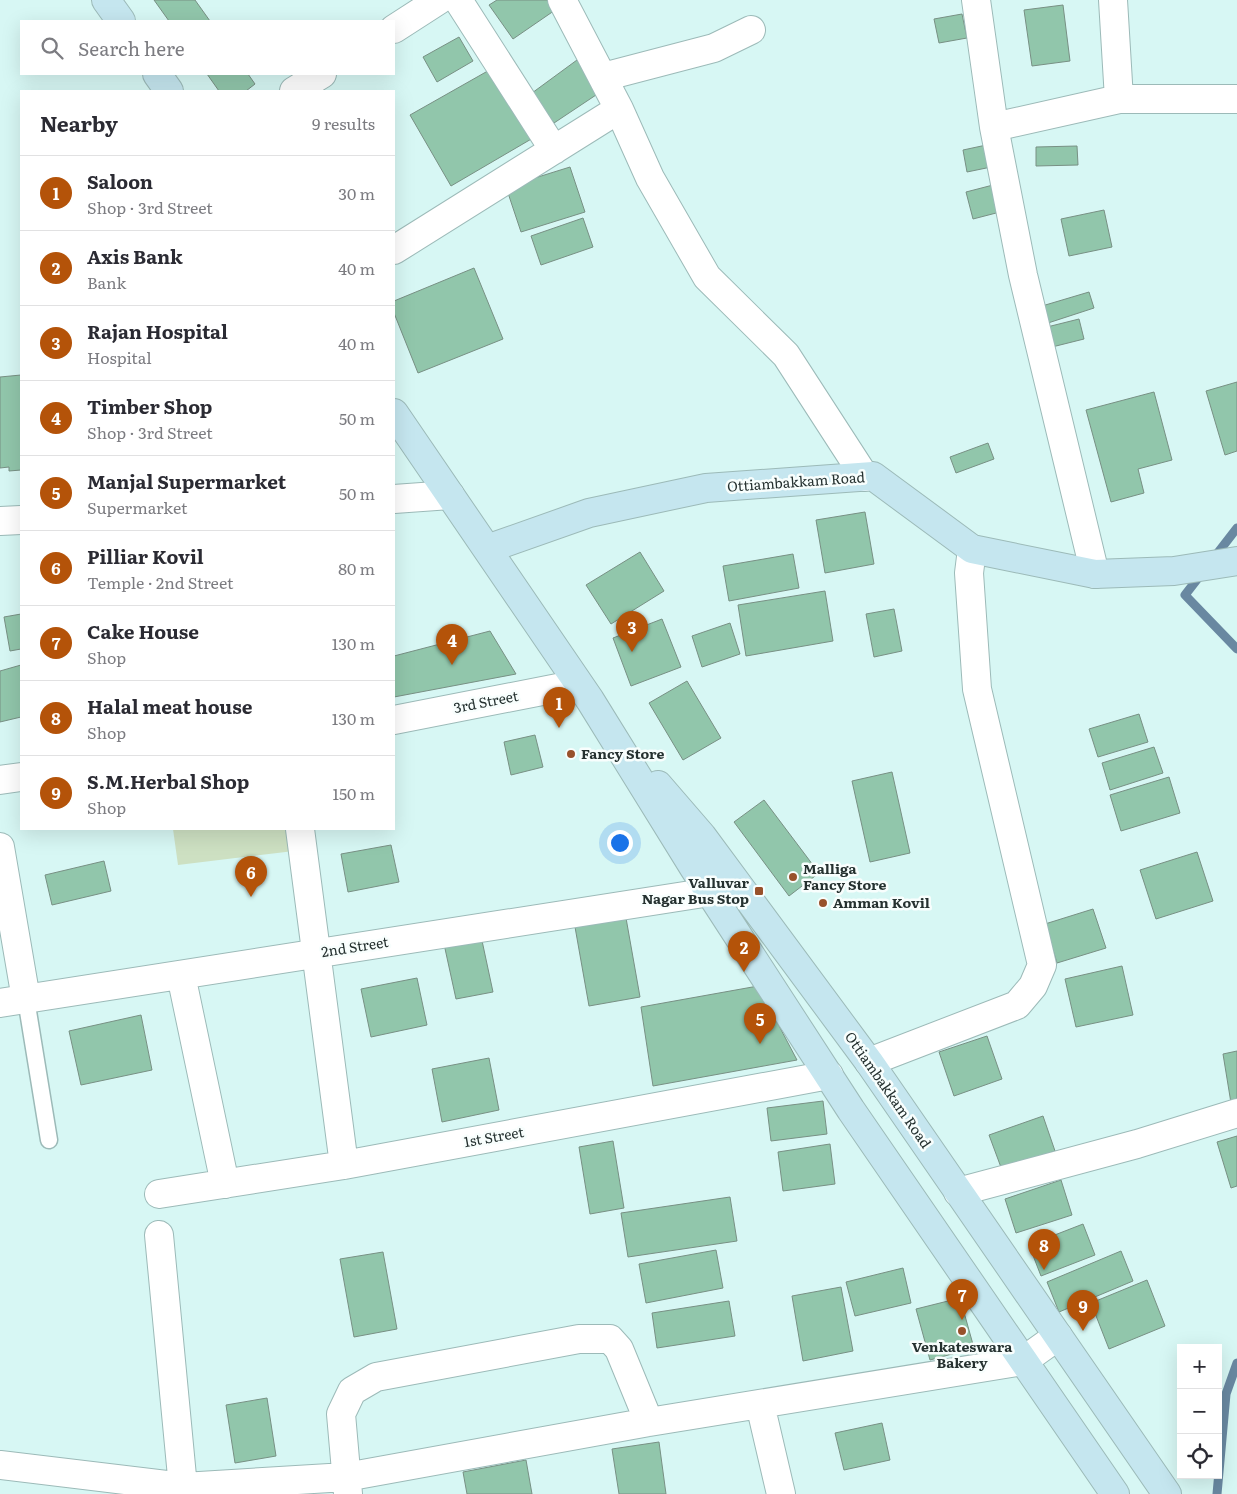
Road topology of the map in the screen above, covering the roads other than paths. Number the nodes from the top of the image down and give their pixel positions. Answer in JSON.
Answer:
{"nodes":[{"id":1,"x":106,"y":0,"type":"edge"},
{"id":2,"x":440,"y":0,"type":"edge"},
{"id":3,"x":458,"y":0,"type":"edge"},
{"id":4,"x":562,"y":0,"type":"edge"},
{"id":5,"x":976,"y":0,"type":"edge"},
{"id":6,"x":1113,"y":0,"type":"edge"},
{"id":7,"x":120,"y":20,"type":"edge"},
{"id":8,"x":395,"y":28,"type":"edge"},
{"id":9,"x":751,"y":30,"type":"dead end"},
{"id":10,"x":158,"y":75,"type":"edge"},
{"id":11,"x":320,"y":75,"type":"edge"},
{"id":12,"x":603,"y":77,"type":"junction"},
{"id":13,"x":168,"y":90,"type":"edge"},
{"id":14,"x":296,"y":90,"type":"edge"},
{"id":15,"x":1237,"y":98,"type":"edge"},
{"id":16,"x":1118,"y":99,"type":"junction"},
{"id":17,"x":619,"y":110,"type":"junction"},
{"id":18,"x":994,"y":126,"type":"junction"},
{"id":19,"x":554,"y":150,"type":"junction"},
{"id":20,"x":395,"y":249,"type":"edge"},
{"id":21,"x":395,"y":414,"type":"edge"},
{"id":22,"x":865,"y":477,"type":"junction"},
{"id":23,"x":450,"y":495,"type":"junction"},
{"id":24,"x":395,"y":498,"type":"edge"},
{"id":25,"x":20,"y":520,"type":"edge"},
{"id":26,"x":0,"y":522,"type":"edge"},
{"id":27,"x":972,"y":548,"type":"junction"},
{"id":28,"x":486,"y":549,"type":"junction"},
{"id":29,"x":1237,"y":561,"type":"edge"},
{"id":30,"x":1095,"y":574,"type":"junction"},
{"id":31,"x":584,"y":692,"type":"junction"},
{"id":32,"x":395,"y":720,"type":"edge"},
{"id":33,"x":20,"y":777,"type":"edge"},
{"id":34,"x":0,"y":780,"type":"edge"},
{"id":35,"x":300,"y":830,"type":"edge"},
{"id":36,"x":0,"y":847,"type":"edge"},
{"id":37,"x":710,"y":892,"type":"junction"},
{"id":38,"x":318,"y":953,"type":"junction"},
{"id":39,"x":181,"y":975,"type":"junction"},
{"id":40,"x":13,"y":1001,"type":"edge"},
{"id":41,"x":869,"y":1062,"type":"junction"},
{"id":42,"x":829,"y":1075,"type":"junction"},
{"id":43,"x":1237,"y":1113,"type":"edge"},
{"id":44,"x":49,"y":1140,"type":"dead end"},
{"id":45,"x":344,"y":1165,"type":"junction"},
{"id":46,"x":224,"y":1184,"type":"junction"},
{"id":47,"x":958,"y":1192,"type":"junction"},
{"id":48,"x":159,"y":1194,"type":"dead end"},
{"id":49,"x":159,"y":1235,"type":"dead end"},
{"id":50,"x":1058,"y":1336,"type":"junction"},
{"id":51,"x":1023,"y":1361,"type":"junction"},
{"id":52,"x":760,"y":1404,"type":"junction"},
{"id":53,"x":649,"y":1422,"type":"junction"},
{"id":54,"x":0,"y":1465,"type":"edge"},
{"id":55,"x":347,"y":1485,"type":"edge"},
{"id":56,"x":183,"y":1487,"type":"junction"},
{"id":57,"x":781,"y":1494,"type":"edge"},
{"id":58,"x":1115,"y":1494,"type":"edge"},
{"id":59,"x":1167,"y":1494,"type":"edge"}],
"edges":[{"from":1,"to":7,"type":"street"},
{"from":2,"to":8,"type":"street"},
{"from":3,"to":19,"type":"street"},
{"from":4,"to":12,"type":"street"},
{"from":5,"to":18,"type":"street"},
{"from":6,"to":16,"type":"street"},
{"from":9,"to":12,"type":"street"},
{"from":10,"to":13,"type":"street"},
{"from":11,"to":14,"type":"street"},
{"from":12,"to":17,"type":"street"},
{"from":15,"to":16,"type":"street"},
{"from":16,"to":18,"type":"street"},
{"from":17,"to":19,"type":"street"},
{"from":17,"to":22,"type":"street"},
{"from":18,"to":30,"type":"street"},
{"from":19,"to":20,"type":"street"},
{"from":21,"to":23,"type":"street","name":"Ottiambakkam Road"},
{"from":22,"to":27,"type":"street","name":"Ottiambakkam Road"},
{"from":22,"to":28,"type":"street","name":"Ottiambakkam Road"},
{"from":23,"to":24,"type":"street"},
{"from":23,"to":28,"type":"street","name":"Ottiambakkam Road"},
{"from":25,"to":26,"type":"street"},
{"from":27,"to":30,"type":"street","name":"Ottiambakkam Road"},
{"from":27,"to":41,"type":"street"},
{"from":28,"to":31,"type":"street","name":"Ottiambakkam Road"},
{"from":29,"to":30,"type":"street","name":"Ottiambakkam Road"},
{"from":31,"to":32,"type":"street","name":"3rd Street"},
{"from":31,"to":37,"type":"street","name":"Ottiambakkam Road"},
{"from":31,"to":41,"type":"street","name":"Ottiambakkam Road"},
{"from":33,"to":34,"type":"street"},
{"from":35,"to":38,"type":"street"},
{"from":36,"to":40,"type":"street"},
{"from":37,"to":38,"type":"street","name":"2nd Street"},
{"from":37,"to":42,"type":"street","name":"Ottiambakkam Road"},
{"from":38,"to":39,"type":"street","name":"2nd Street"},
{"from":38,"to":45,"type":"street"},
{"from":39,"to":40,"type":"street","name":"2nd Street"},
{"from":39,"to":46,"type":"street"},
{"from":40,"to":44,"type":"lane"},
{"from":41,"to":47,"type":"street","name":"Ottiambakkam Road"},
{"from":42,"to":45,"type":"street","name":"1st Street"},
{"from":42,"to":51,"type":"street","name":"Ottiambakkam Road"},
{"from":43,"to":47,"type":"street"},
{"from":45,"to":46,"type":"street","name":"1st Street"},
{"from":46,"to":48,"type":"street","name":"1st Street"},
{"from":47,"to":50,"type":"street","name":"Ottiambakkam Road"},
{"from":49,"to":56,"type":"street"},
{"from":50,"to":51,"type":"street"},
{"from":50,"to":59,"type":"street","name":"Ottiambakkam Road"},
{"from":51,"to":52,"type":"street"},
{"from":51,"to":58,"type":"street","name":"Ottiambakkam Road"},
{"from":52,"to":53,"type":"street"},
{"from":52,"to":57,"type":"street"},
{"from":53,"to":55,"type":"street"},
{"from":53,"to":55,"type":"street"},
{"from":54,"to":56,"type":"street"},
{"from":55,"to":56,"type":"street"}]}
